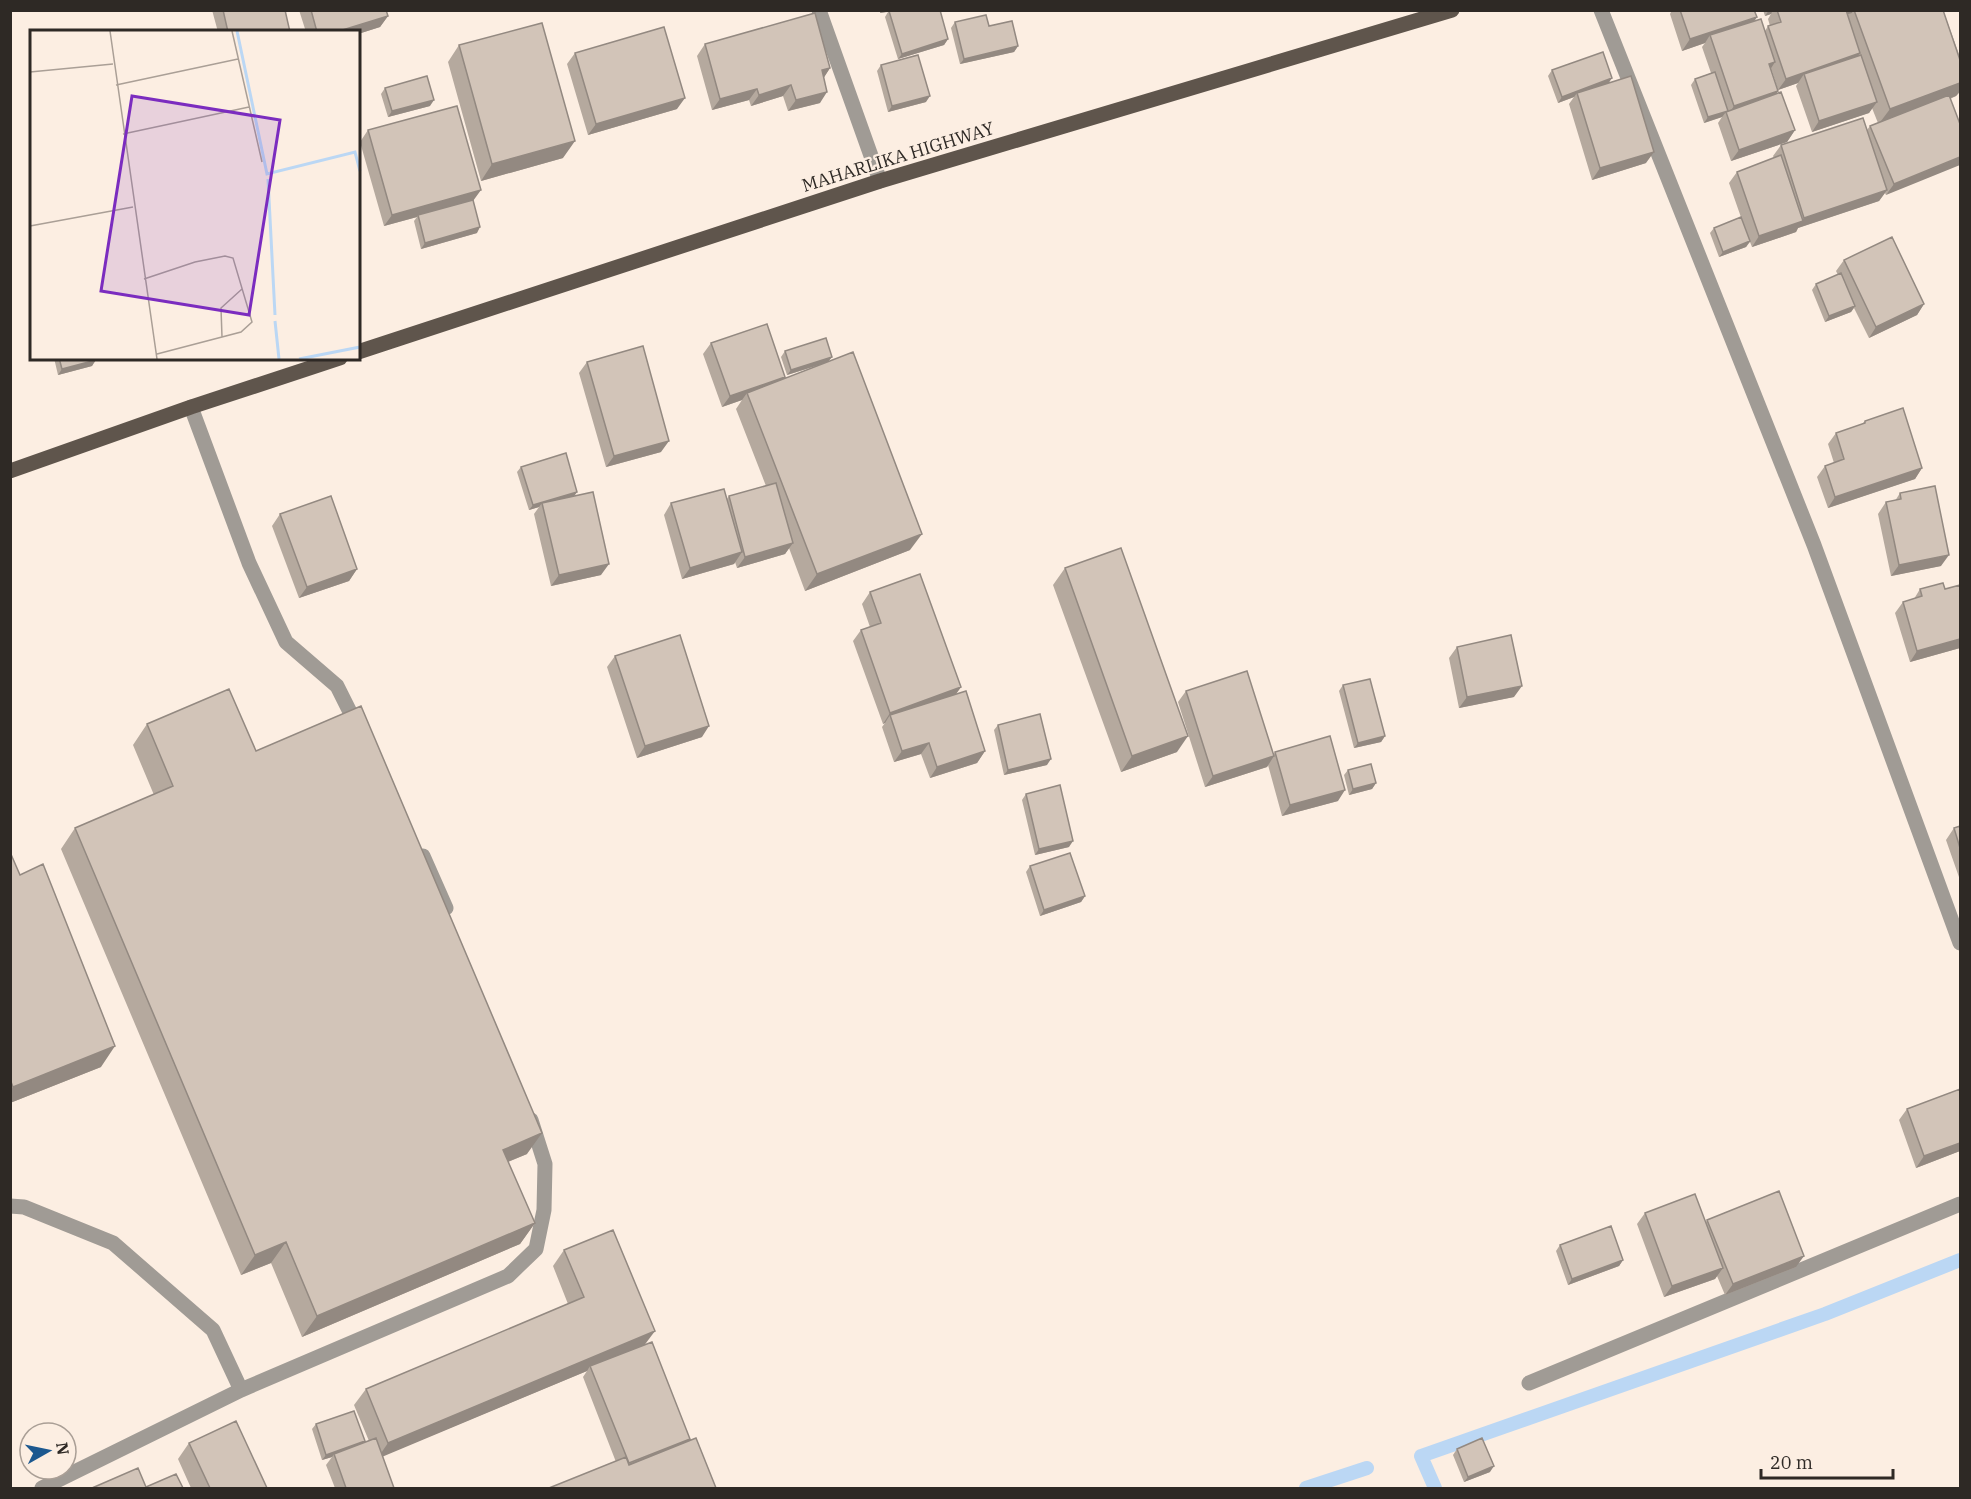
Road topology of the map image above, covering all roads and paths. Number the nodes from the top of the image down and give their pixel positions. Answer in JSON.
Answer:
{"nodes":[{"id":1,"x":819,"y":10,"type":"edge"},
{"id":2,"x":1452,"y":10,"type":"edge"},
{"id":3,"x":1601,"y":10,"type":"edge"},
{"id":4,"x":880,"y":181,"type":"junction"},
{"id":5,"x":360,"y":351,"type":"edge"},
{"id":6,"x":334,"y":360,"type":"edge"},
{"id":7,"x":191,"y":407,"type":"junction"},
{"id":8,"x":10,"y":471,"type":"edge"},
{"id":9,"x":364,"y":739,"type":"edge"},
{"id":10,"x":418,"y":846,"type":"edge"},
{"id":11,"x":452,"y":922,"type":"edge"},
{"id":12,"x":1960,"y":944,"type":"edge"},
{"id":13,"x":528,"y":1110,"type":"edge"},
{"id":14,"x":1960,"y":1204,"type":"edge"},
{"id":15,"x":10,"y":1206,"type":"edge"},
{"id":16,"x":1529,"y":1383,"type":"dead end"},
{"id":17,"x":241,"y":1390,"type":"junction"},
{"id":18,"x":42,"y":1488,"type":"edge"}],
"edges":[{"from":1,"to":4,"type":"street"},
{"from":2,"to":4,"type":"main road","name":"MAHARLIKA HIGHWAY"},
{"from":3,"to":12,"type":"street"},
{"from":4,"to":5,"type":"main road","name":"MAHARLIKA HIGHWAY"},
{"from":6,"to":7,"type":"main road"},
{"from":7,"to":8,"type":"main road"},
{"from":7,"to":9,"type":"street"},
{"from":10,"to":11,"type":"street"},
{"from":13,"to":17,"type":"street"},
{"from":14,"to":16,"type":"street"},
{"from":15,"to":17,"type":"street"},
{"from":17,"to":18,"type":"street"}]}
